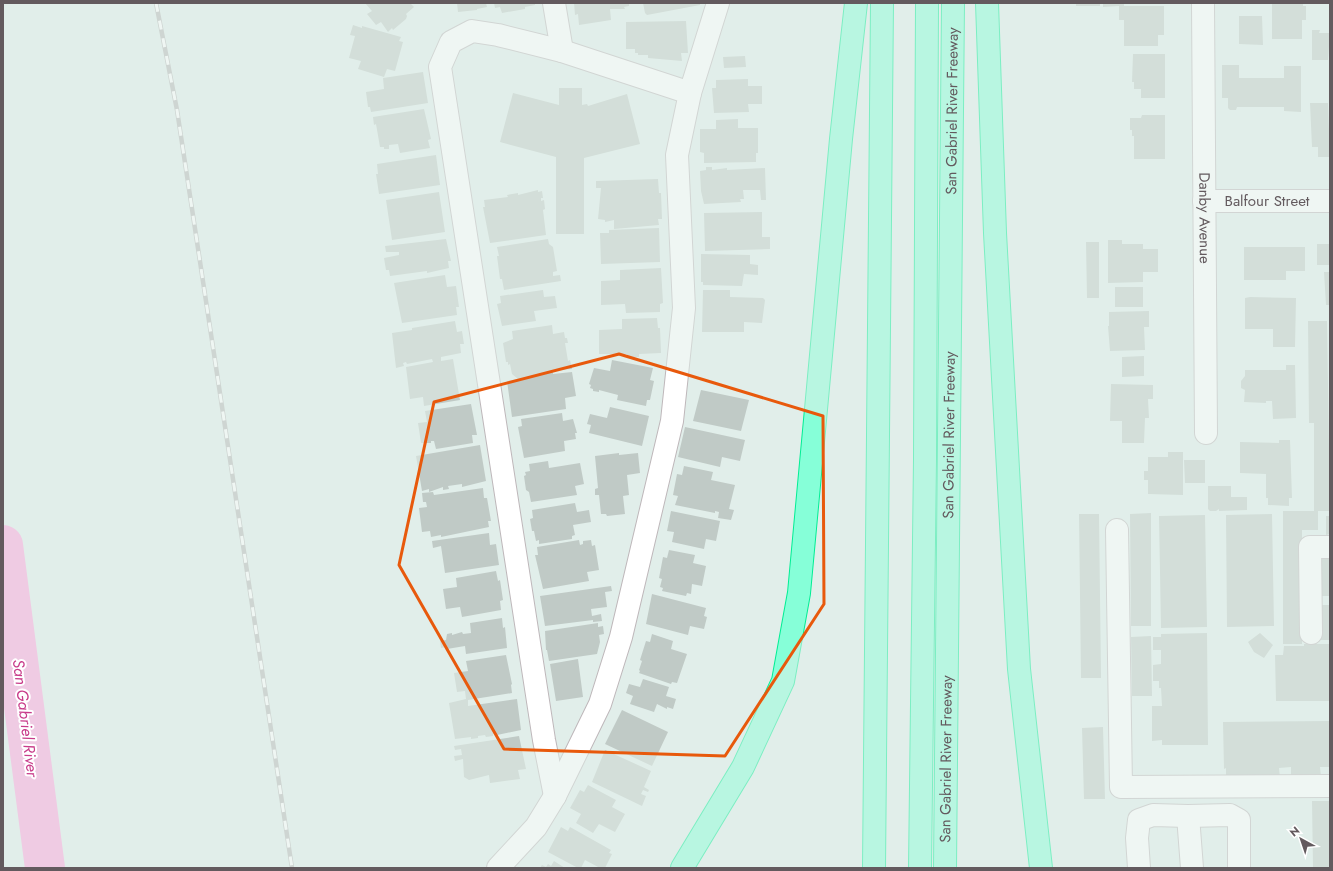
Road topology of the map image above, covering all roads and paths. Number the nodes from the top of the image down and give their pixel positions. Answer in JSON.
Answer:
{"nodes":[{"id":1,"x":554,"y":3,"type":"edge"},
{"id":2,"x":718,"y":3,"type":"edge"},
{"id":3,"x":856,"y":3,"type":"edge"},
{"id":4,"x":882,"y":3,"type":"edge"},
{"id":5,"x":914,"y":3,"type":"edge"},
{"id":6,"x":927,"y":3,"type":"edge"},
{"id":7,"x":953,"y":3,"type":"edge"},
{"id":8,"x":987,"y":3,"type":"edge"},
{"id":9,"x":1203,"y":3,"type":"edge"},
{"id":10,"x":562,"y":51,"type":"junction"},
{"id":11,"x":690,"y":93,"type":"junction"},
{"id":12,"x":1204,"y":201,"type":"junction"},
{"id":13,"x":1330,"y":201,"type":"edge"},
{"id":14,"x":1206,"y":433,"type":"dead end"},
{"id":15,"x":1117,"y":530,"type":"dead end"},
{"id":16,"x":1330,"y":547,"type":"edge"},
{"id":17,"x":1311,"y":632,"type":"dead end"},
{"id":18,"x":1330,"y":786,"type":"edge"},
{"id":19,"x":555,"y":796,"type":"junction"},
{"id":20,"x":1188,"y":816,"type":"junction"},
{"id":21,"x":498,"y":868,"type":"edge"},
{"id":22,"x":682,"y":868,"type":"edge"},
{"id":23,"x":874,"y":868,"type":"edge"},
{"id":24,"x":906,"y":868,"type":"edge"},
{"id":25,"x":920,"y":868,"type":"edge"},
{"id":26,"x":945,"y":868,"type":"edge"},
{"id":27,"x":1041,"y":868,"type":"edge"},
{"id":28,"x":1139,"y":868,"type":"edge"},
{"id":29,"x":1192,"y":868,"type":"edge"},
{"id":30,"x":1239,"y":868,"type":"edge"}],
"edges":[{"from":1,"to":10,"type":"street"},
{"from":2,"to":11,"type":"street"},
{"from":3,"to":22,"type":"highway"},
{"from":4,"to":23,"type":"highway"},
{"from":5,"to":24,"type":"highway"},
{"from":6,"to":25,"type":"highway"},
{"from":7,"to":26,"type":"highway","name":"San Gabriel River Freeway"},
{"from":8,"to":27,"type":"highway"},
{"from":9,"to":12,"type":"street","name":"Danby Avenue"},
{"from":10,"to":11,"type":"street"},
{"from":10,"to":19,"type":"street"},
{"from":11,"to":19,"type":"street"},
{"from":12,"to":13,"type":"street","name":"Balfour Street"},
{"from":12,"to":14,"type":"street","name":"Danby Avenue"},
{"from":15,"to":18,"type":"street"},
{"from":16,"to":17,"type":"street"},
{"from":19,"to":21,"type":"street"},
{"from":20,"to":28,"type":"street"},
{"from":20,"to":29,"type":"street"},
{"from":20,"to":30,"type":"street"}]}
